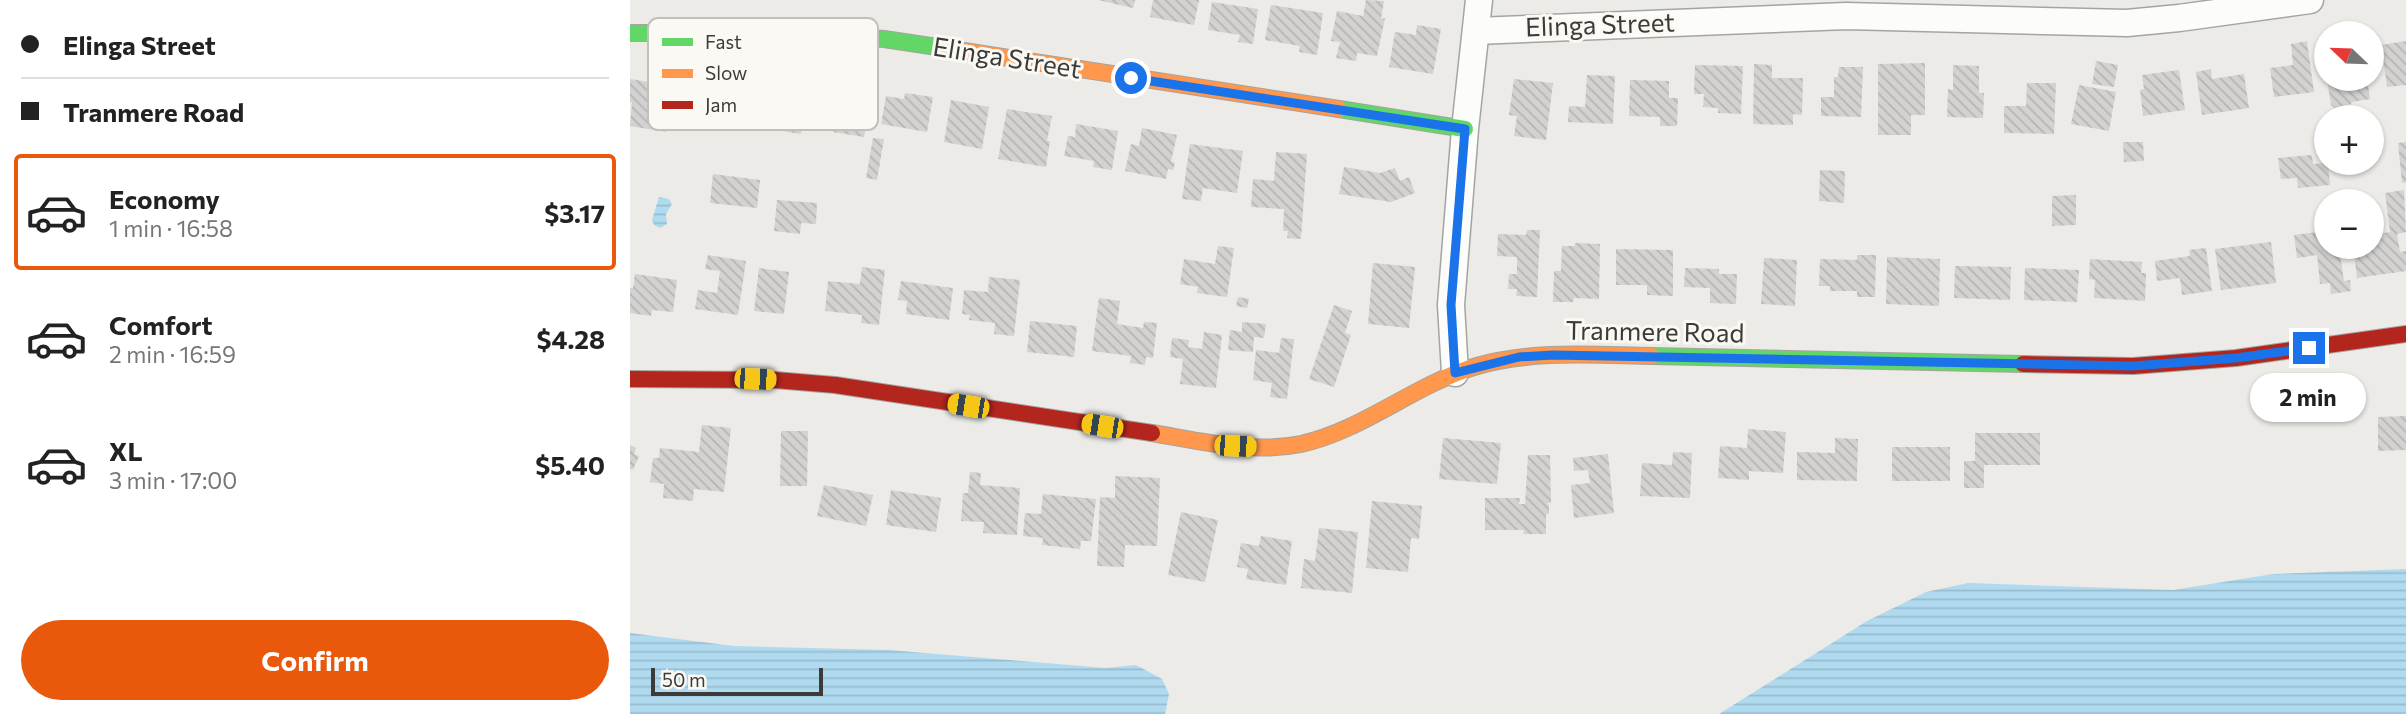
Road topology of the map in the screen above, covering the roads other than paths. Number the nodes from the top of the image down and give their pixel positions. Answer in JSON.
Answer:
{"nodes":[{"id":1,"x":1479,"y":0,"type":"edge"},
{"id":2,"x":2310,"y":0,"type":"edge"},
{"id":3,"x":1476,"y":31,"type":"junction"},
{"id":4,"x":630,"y":33,"type":"edge"},
{"id":5,"x":648,"y":33,"type":"edge"},
{"id":6,"x":878,"y":39,"type":"edge"},
{"id":7,"x":1465,"y":129,"type":"junction"},
{"id":8,"x":2406,"y":334,"type":"edge"},
{"id":9,"x":1455,"y":373,"type":"junction"},
{"id":10,"x":630,"y":379,"type":"edge"}],
"edges":[{"from":1,"to":3,"type":"street"},
{"from":2,"to":3,"type":"street","name":"Elinga Street"},
{"from":3,"to":7,"type":"street"},
{"from":4,"to":5,"type":"street","name":"Elinga Street"},
{"from":6,"to":7,"type":"street","name":"Elinga Street"},
{"from":7,"to":9,"type":"street"},
{"from":8,"to":9,"type":"street","name":"Tranmere Road"},
{"from":9,"to":10,"type":"street","name":"Tranmere Road"}]}
